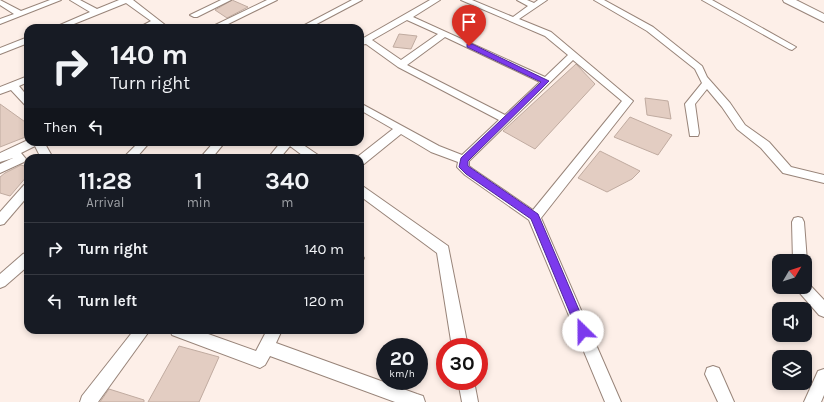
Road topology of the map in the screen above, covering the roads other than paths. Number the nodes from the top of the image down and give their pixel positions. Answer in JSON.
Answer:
{"nodes":[{"id":1,"x":4,"y":0,"type":"edge"},
{"id":2,"x":57,"y":0,"type":"edge"},
{"id":3,"x":74,"y":0,"type":"edge"},
{"id":4,"x":127,"y":0,"type":"edge"},
{"id":5,"x":227,"y":0,"type":"edge"},
{"id":6,"x":273,"y":0,"type":"edge"},
{"id":7,"x":358,"y":0,"type":"edge"},
{"id":8,"x":436,"y":0,"type":"edge"},
{"id":9,"x":465,"y":0,"type":"edge"},
{"id":10,"x":521,"y":0,"type":"edge"},
{"id":11,"x":543,"y":0,"type":"edge"},
{"id":12,"x":598,"y":0,"type":"edge"},
{"id":13,"x":706,"y":0,"type":"edge"},
{"id":14,"x":788,"y":0,"type":"edge"},
{"id":15,"x":0,"y":2,"type":"edge"},
{"id":16,"x":534,"y":6,"type":"junction"},
{"id":17,"x":97,"y":12,"type":"junction"},
{"id":18,"x":20,"y":14,"type":"junction"},
{"id":19,"x":194,"y":15,"type":"dead end"},
{"id":20,"x":407,"y":17,"type":"junction"},
{"id":21,"x":824,"y":19,"type":"edge"},
{"id":22,"x":513,"y":20,"type":"junction"},
{"id":23,"x":0,"y":22,"type":"edge"},
{"id":24,"x":156,"y":22,"type":"junction"},
{"id":25,"x":67,"y":24,"type":"edge"},
{"id":26,"x":151,"y":24,"type":"edge"},
{"id":27,"x":159,"y":24,"type":"edge"},
{"id":28,"x":222,"y":24,"type":"edge"},
{"id":29,"x":312,"y":24,"type":"edge"},
{"id":30,"x":444,"y":34,"type":"junction"},
{"id":31,"x":364,"y":41,"type":"edge"},
{"id":32,"x":24,"y":42,"type":"edge"},
{"id":33,"x":364,"y":43,"type":"edge"},
{"id":34,"x":792,"y":47,"type":"dead end"},
{"id":35,"x":0,"y":51,"type":"edge"},
{"id":36,"x":573,"y":55,"type":"junction"},
{"id":37,"x":401,"y":65,"type":"junction"},
{"id":38,"x":24,"y":81,"type":"edge"},
{"id":39,"x":546,"y":81,"type":"junction"},
{"id":40,"x":707,"y":83,"type":"junction"},
{"id":41,"x":12,"y":86,"type":"junction"},
{"id":42,"x":0,"y":91,"type":"edge"},
{"id":43,"x":24,"y":99,"type":"edge"},
{"id":44,"x":364,"y":108,"type":"edge"},
{"id":45,"x":506,"y":120,"type":"junction"},
{"id":46,"x":400,"y":129,"type":"junction"},
{"id":47,"x":694,"y":133,"type":"dead end"},
{"id":48,"x":26,"y":146,"type":"edge"},
{"id":49,"x":141,"y":146,"type":"edge"},
{"id":50,"x":216,"y":146,"type":"edge"},
{"id":51,"x":284,"y":146,"type":"edge"},
{"id":52,"x":297,"y":146,"type":"edge"},
{"id":53,"x":15,"y":152,"type":"junction"},
{"id":54,"x":133,"y":154,"type":"edge"},
{"id":55,"x":210,"y":154,"type":"edge"},
{"id":56,"x":278,"y":154,"type":"edge"},
{"id":57,"x":308,"y":154,"type":"edge"},
{"id":58,"x":0,"y":158,"type":"edge"},
{"id":59,"x":364,"y":158,"type":"edge"},
{"id":60,"x":464,"y":160,"type":"junction"},
{"id":61,"x":0,"y":169,"type":"edge"},
{"id":62,"x":824,"y":179,"type":"edge"},
{"id":63,"x":24,"y":193,"type":"edge"},
{"id":64,"x":364,"y":193,"type":"edge"},
{"id":65,"x":534,"y":217,"type":"junction"},
{"id":66,"x":0,"y":220,"type":"edge"},
{"id":67,"x":798,"y":222,"type":"dead end"},
{"id":68,"x":800,"y":254,"type":"edge"},
{"id":69,"x":24,"y":261,"type":"edge"},
{"id":70,"x":0,"y":282,"type":"edge"},
{"id":71,"x":809,"y":294,"type":"edge"},
{"id":72,"x":824,"y":310,"type":"edge"},
{"id":73,"x":140,"y":334,"type":"edge"},
{"id":74,"x":188,"y":334,"type":"edge"},
{"id":75,"x":273,"y":334,"type":"edge"},
{"id":76,"x":458,"y":338,"type":"edge"},
{"id":77,"x":267,"y":347,"type":"junction"},
{"id":78,"x":713,"y":374,"type":"dead end"},
{"id":79,"x":824,"y":377,"type":"edge"},
{"id":80,"x":468,"y":390,"type":"edge"},
{"id":81,"x":88,"y":402,"type":"edge"},
{"id":82,"x":416,"y":402,"type":"edge"},
{"id":83,"x":470,"y":402,"type":"edge"},
{"id":84,"x":613,"y":402,"type":"edge"},
{"id":85,"x":726,"y":402,"type":"edge"},
{"id":86,"x":812,"y":402,"type":"edge"}],
"edges":[{"from":1,"to":15,"type":"street"},
{"from":2,"to":18,"type":"street"},
{"from":3,"to":17,"type":"street"},
{"from":4,"to":17,"type":"street"},
{"from":4,"to":24,"type":"street"},
{"from":5,"to":19,"type":"street"},
{"from":6,"to":28,"type":"street"},
{"from":7,"to":29,"type":"street"},
{"from":8,"to":20,"type":"street"},
{"from":9,"to":22,"type":"street"},
{"from":10,"to":16,"type":"street"},
{"from":11,"to":16,"type":"street"},
{"from":12,"to":40,"type":"street"},
{"from":13,"to":34,"type":"street"},
{"from":14,"to":21,"type":"main road"},
{"from":15,"to":18,"type":"street"},
{"from":16,"to":22,"type":"street"},
{"from":17,"to":25,"type":"street"},
{"from":18,"to":23,"type":"street"},
{"from":20,"to":30,"type":"street"},
{"from":20,"to":31,"type":"street"},
{"from":22,"to":36,"type":"street"},
{"from":24,"to":26,"type":"street"},
{"from":24,"to":27,"type":"street"},
{"from":30,"to":37,"type":"street"},
{"from":30,"to":39,"type":"street"},
{"from":32,"to":35,"type":"street"},
{"from":33,"to":37,"type":"street"},
{"from":36,"to":39,"type":"street"},
{"from":36,"to":65,"type":"street"},
{"from":37,"to":45,"type":"street"},
{"from":38,"to":41,"type":"street"},
{"from":39,"to":45,"type":"street"},
{"from":40,"to":47,"type":"street"},
{"from":40,"to":62,"type":"street"},
{"from":41,"to":42,"type":"street"},
{"from":41,"to":43,"type":"street"},
{"from":44,"to":46,"type":"street"},
{"from":45,"to":60,"type":"street"},
{"from":46,"to":59,"type":"street"},
{"from":46,"to":60,"type":"street"},
{"from":48,"to":53,"type":"street"},
{"from":49,"to":54,"type":"street"},
{"from":50,"to":55,"type":"street"},
{"from":51,"to":56,"type":"street"},
{"from":52,"to":57,"type":"street"},
{"from":53,"to":58,"type":"street"},
{"from":53,"to":61,"type":"street"},
{"from":60,"to":65,"type":"street"},
{"from":63,"to":66,"type":"street"},
{"from":64,"to":76,"type":"street"},
{"from":65,"to":84,"type":"street"},
{"from":67,"to":68,"type":"street"},
{"from":69,"to":70,"type":"street"},
{"from":71,"to":72,"type":"street"},
{"from":73,"to":81,"type":"street"},
{"from":74,"to":77,"type":"street"},
{"from":75,"to":77,"type":"street"},
{"from":77,"to":82,"type":"street"},
{"from":78,"to":85,"type":"street"},
{"from":79,"to":86,"type":"street"},
{"from":80,"to":83,"type":"street"}]}
